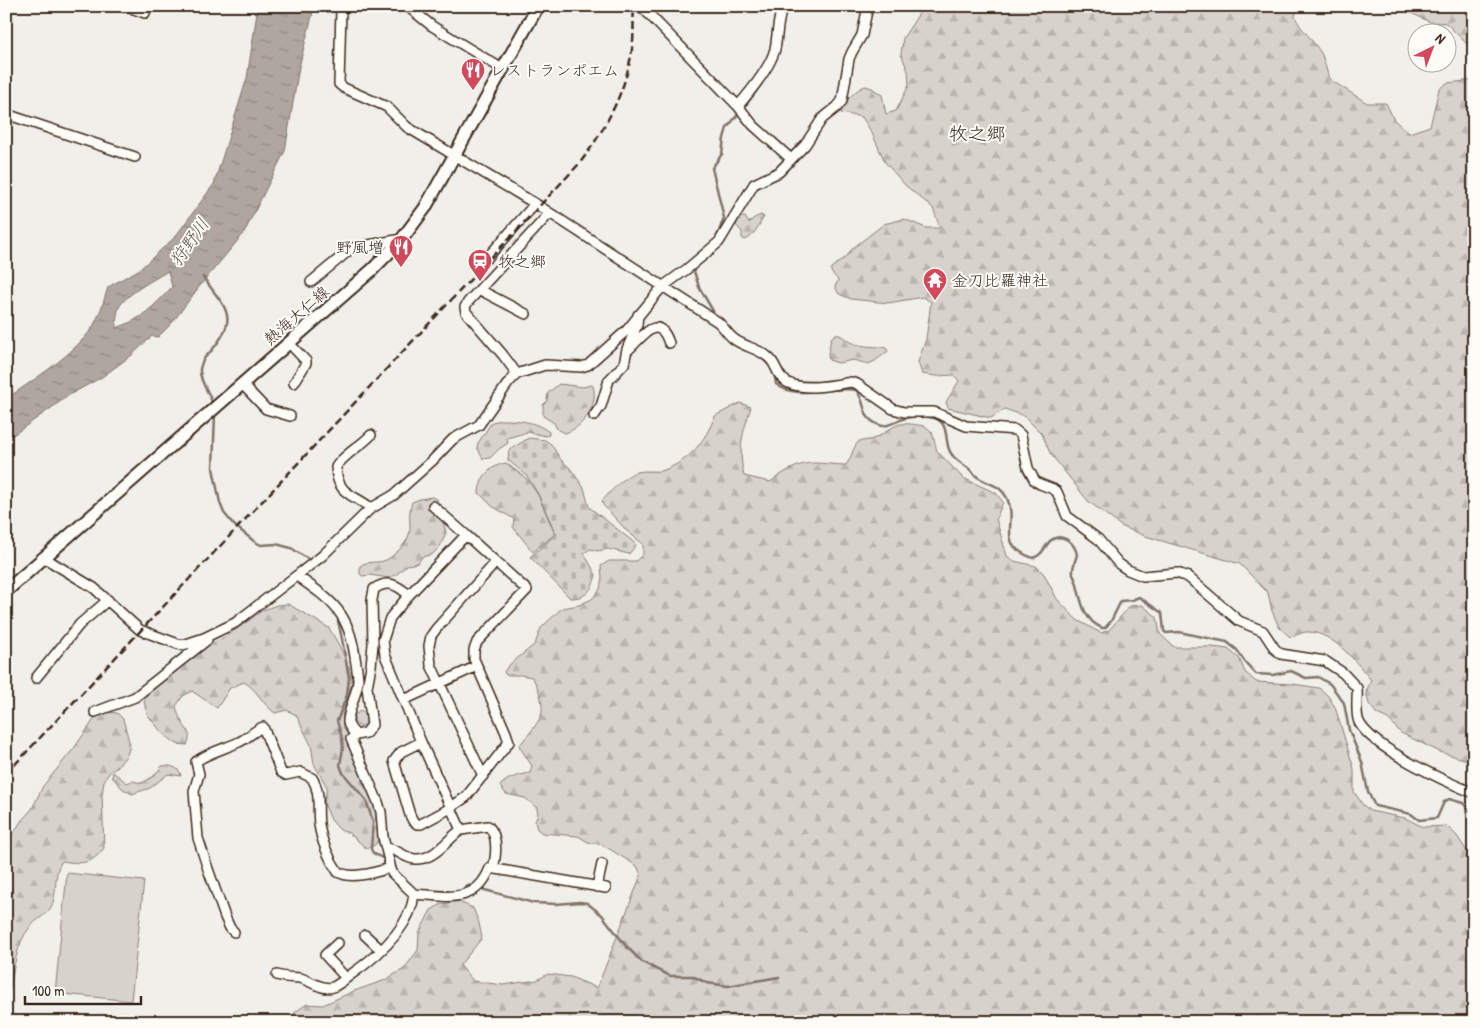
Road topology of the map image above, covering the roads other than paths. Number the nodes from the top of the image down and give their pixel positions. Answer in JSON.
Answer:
{"nodes":[{"id":1,"x":125,"y":6,"type":"edge"},
{"id":2,"x":343,"y":6,"type":"edge"},
{"id":3,"x":407,"y":6,"type":"edge"},
{"id":4,"x":538,"y":6,"type":"edge"},
{"id":5,"x":641,"y":6,"type":"edge"},
{"id":6,"x":783,"y":6,"type":"edge"},
{"id":7,"x":868,"y":6,"type":"edge"},
{"id":8,"x":145,"y":13,"type":"dead end"},
{"id":9,"x":504,"y":70,"type":"junction"},
{"id":10,"x":740,"y":109,"type":"junction"},
{"id":11,"x":6,"y":114,"type":"edge"},
{"id":12,"x":455,"y":156,"type":"junction"},
{"id":13,"x":135,"y":157,"type":"dead end"},
{"id":14,"x":791,"y":159,"type":"junction"},
{"id":15,"x":535,"y":204,"type":"junction"},
{"id":16,"x":549,"y":214,"type":"junction"},
{"id":17,"x":402,"y":239,"type":"junction"},
{"id":18,"x":486,"y":258,"type":"dead end"},
{"id":19,"x":311,"y":282,"type":"dead end"},
{"id":20,"x":662,"y":287,"type":"junction"},
{"id":21,"x":480,"y":290,"type":"junction"},
{"id":22,"x":526,"y":314,"type":"dead end"},
{"id":23,"x":638,"y":315,"type":"junction"},
{"id":24,"x":289,"y":343,"type":"junction"},
{"id":25,"x":669,"y":343,"type":"dead end"},
{"id":26,"x":626,"y":351,"type":"junction"},
{"id":27,"x":517,"y":374,"type":"junction"},
{"id":28,"x":294,"y":383,"type":"dead end"},
{"id":29,"x":242,"y":384,"type":"junction"},
{"id":30,"x":290,"y":416,"type":"dead end"},
{"id":31,"x":594,"y":416,"type":"dead end"},
{"id":32,"x":371,"y":434,"type":"dead end"},
{"id":33,"x":433,"y":506,"type":"dead end"},
{"id":34,"x":371,"y":508,"type":"junction"},
{"id":35,"x":466,"y":535,"type":"junction"},
{"id":36,"x":43,"y":557,"type":"junction"},
{"id":37,"x":496,"y":562,"type":"junction"},
{"id":38,"x":296,"y":576,"type":"junction"},
{"id":39,"x":6,"y":591,"type":"edge"},
{"id":40,"x":409,"y":595,"type":"junction"},
{"id":41,"x":108,"y":600,"type":"junction"},
{"id":42,"x":211,"y":635,"type":"junction"},
{"id":43,"x":477,"y":666,"type":"junction"},
{"id":44,"x":36,"y":678,"type":"dead end"},
{"id":45,"x":439,"y":684,"type":"junction"},
{"id":46,"x":404,"y":700,"type":"junction"},
{"id":47,"x":95,"y":712,"type":"dead end"},
{"id":48,"x":356,"y":734,"type":"junction"},
{"id":49,"x":421,"y":742,"type":"junction"},
{"id":50,"x":483,"y":776,"type":"junction"},
{"id":51,"x":1474,"y":793,"type":"edge"},
{"id":52,"x":452,"y":807,"type":"junction"},
{"id":53,"x":462,"y":830,"type":"junction"},
{"id":54,"x":386,"y":848,"type":"junction"},
{"id":55,"x":602,"y":864,"type":"dead end"},
{"id":56,"x":390,"y":868,"type":"junction"},
{"id":57,"x":493,"y":869,"type":"junction"},
{"id":58,"x":414,"y":894,"type":"junction"},
{"id":59,"x":234,"y":932,"type":"dead end"},
{"id":60,"x":365,"y":935,"type":"dead end"},
{"id":61,"x":338,"y":943,"type":"dead end"},
{"id":62,"x":381,"y":950,"type":"junction"},
{"id":63,"x":277,"y":975,"type":"dead end"},
{"id":64,"x":346,"y":978,"type":"junction"}],
"edges":[{"from":1,"to":8,"type":"street"},
{"from":2,"to":12,"type":"street"},
{"from":3,"to":9,"type":"street"},
{"from":4,"to":9,"type":"main road","name":"熱海大仁線"},
{"from":5,"to":10,"type":"street"},
{"from":6,"to":10,"type":"street"},
{"from":7,"to":14,"type":"street"},
{"from":9,"to":12,"type":"main road","name":"熱海大仁線"},
{"from":10,"to":14,"type":"street"},
{"from":11,"to":13,"type":"street"},
{"from":12,"to":15,"type":"street"},
{"from":12,"to":17,"type":"main road","name":"熱海大仁線"},
{"from":14,"to":20,"type":"street"},
{"from":15,"to":16,"type":"street"},
{"from":15,"to":18,"type":"street"},
{"from":16,"to":20,"type":"street"},
{"from":16,"to":21,"type":"street"},
{"from":17,"to":19,"type":"street"},
{"from":17,"to":24,"type":"main road","name":"熱海大仁線"},
{"from":20,"to":23,"type":"street"},
{"from":20,"to":51,"type":"street"},
{"from":21,"to":22,"type":"street"},
{"from":21,"to":27,"type":"street"},
{"from":23,"to":26,"type":"street"},
{"from":23,"to":27,"type":"street"},
{"from":24,"to":28,"type":"street"},
{"from":24,"to":29,"type":"main road","name":"熱海大仁線"},
{"from":25,"to":26,"type":"street"},
{"from":26,"to":31,"type":"street"},
{"from":27,"to":34,"type":"street"},
{"from":29,"to":30,"type":"street"},
{"from":29,"to":36,"type":"main road","name":"熱海大仁線"},
{"from":32,"to":34,"type":"street"},
{"from":33,"to":35,"type":"street"},
{"from":34,"to":38,"type":"street"},
{"from":35,"to":37,"type":"street"},
{"from":35,"to":40,"type":"street"},
{"from":36,"to":39,"type":"main road","name":"熱海大仁線"},
{"from":36,"to":41,"type":"street"},
{"from":37,"to":43,"type":"street"},
{"from":37,"to":45,"type":"street"},
{"from":38,"to":42,"type":"street"},
{"from":38,"to":48,"type":"street"},
{"from":40,"to":46,"type":"street"},
{"from":40,"to":48,"type":"street"},
{"from":41,"to":42,"type":"street"},
{"from":41,"to":44,"type":"street"},
{"from":42,"to":47,"type":"street"},
{"from":43,"to":45,"type":"street"},
{"from":43,"to":50,"type":"street"},
{"from":45,"to":46,"type":"street"},
{"from":45,"to":50,"type":"street"},
{"from":46,"to":49,"type":"street"},
{"from":48,"to":54,"type":"street"},
{"from":49,"to":52,"type":"street"},
{"from":49,"to":52,"type":"street"},
{"from":50,"to":52,"type":"street"},
{"from":52,"to":53,"type":"street"},
{"from":53,"to":54,"type":"street"},
{"from":53,"to":57,"type":"street"},
{"from":54,"to":56,"type":"street"},
{"from":55,"to":57,"type":"street"},
{"from":56,"to":58,"type":"street"},
{"from":56,"to":59,"type":"street"},
{"from":57,"to":58,"type":"street"},
{"from":58,"to":62,"type":"street"},
{"from":60,"to":62,"type":"street"},
{"from":61,"to":64,"type":"street"},
{"from":62,"to":64,"type":"street"},
{"from":63,"to":64,"type":"street"}]}
